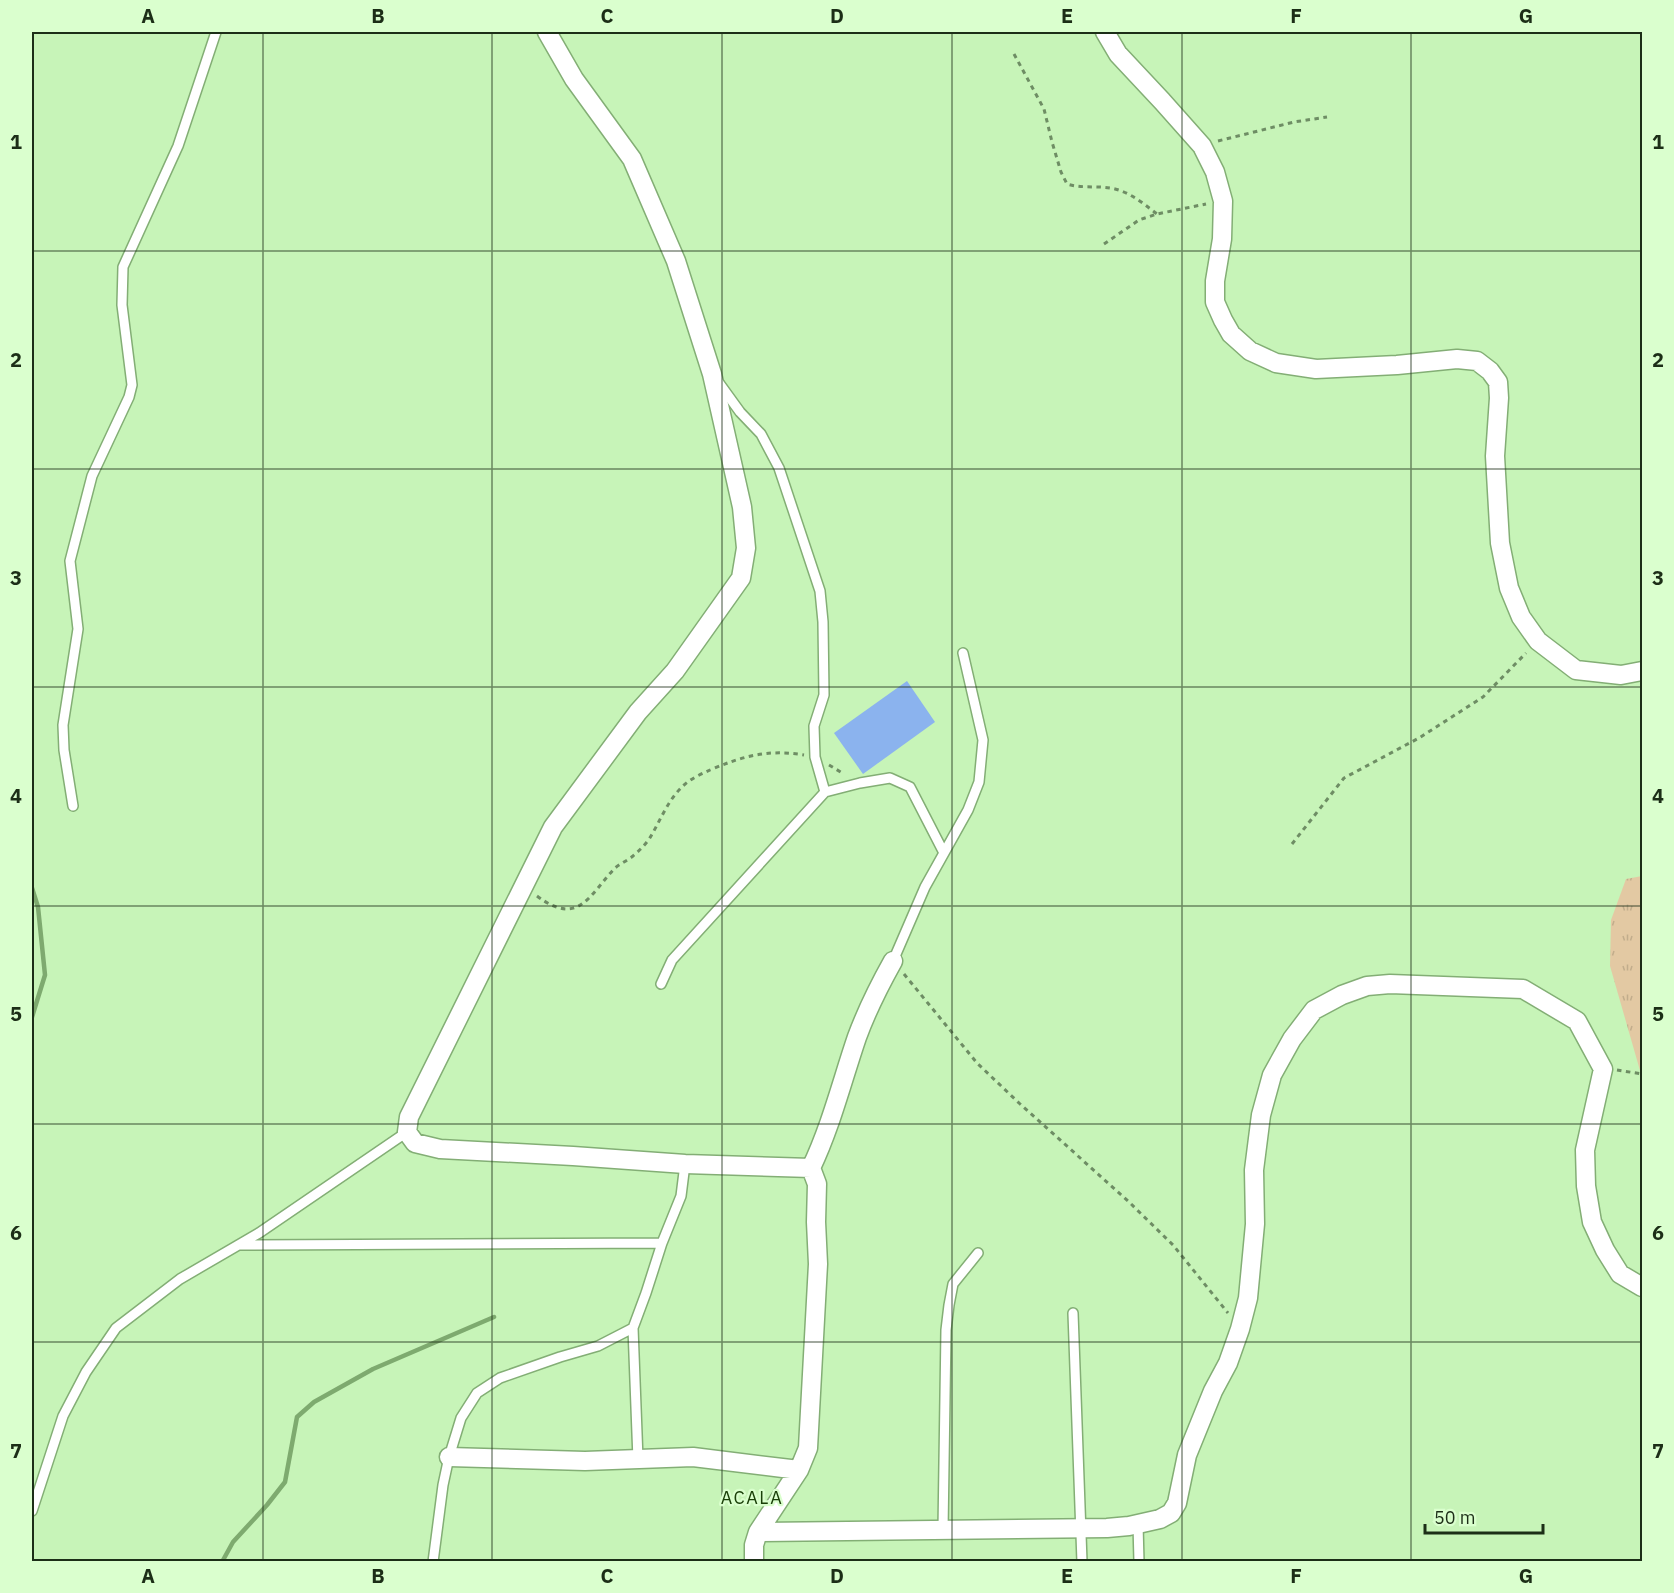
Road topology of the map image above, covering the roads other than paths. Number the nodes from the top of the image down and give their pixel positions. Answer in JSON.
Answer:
{"nodes":[{"id":1,"x":216,"y":32,"type":"edge"},
{"id":2,"x":547,"y":32,"type":"edge"},
{"id":3,"x":1105,"y":32,"type":"edge"},
{"id":4,"x":712,"y":374,"type":"junction"},
{"id":5,"x":963,"y":653,"type":"dead end"},
{"id":6,"x":1642,"y":671,"type":"edge"},
{"id":7,"x":825,"y":792,"type":"junction"},
{"id":8,"x":73,"y":806,"type":"dead end"},
{"id":9,"x":944,"y":854,"type":"junction"},
{"id":10,"x":893,"y":961,"type":"joint"},
{"id":11,"x":661,"y":984,"type":"dead end"},
{"id":12,"x":406,"y":1132,"type":"junction"},
{"id":13,"x":685,"y":1164,"type":"junction"},
{"id":14,"x":811,"y":1168,"type":"junction"},
{"id":15,"x":662,"y":1243,"type":"junction"},
{"id":16,"x":238,"y":1245,"type":"junction"},
{"id":17,"x":978,"y":1253,"type":"dead end"},
{"id":18,"x":1642,"y":1287,"type":"edge"},
{"id":19,"x":1073,"y":1313,"type":"dead end"},
{"id":20,"x":633,"y":1328,"type":"junction"},
{"id":21,"x":449,"y":1456,"type":"junction"},
{"id":22,"x":638,"y":1460,"type":"junction"},
{"id":23,"x":799,"y":1470,"type":"junction"},
{"id":24,"x":32,"y":1511,"type":"edge"},
{"id":25,"x":1138,"y":1524,"type":"junction"},
{"id":26,"x":1080,"y":1529,"type":"junction"},
{"id":27,"x":943,"y":1530,"type":"junction"},
{"id":28,"x":758,"y":1532,"type":"junction"},
{"id":29,"x":433,"y":1562,"type":"edge"},
{"id":30,"x":754,"y":1562,"type":"edge"},
{"id":31,"x":1082,"y":1562,"type":"edge"},
{"id":32,"x":1139,"y":1562,"type":"edge"}],
"edges":[{"from":1,"to":8,"type":"lane"},
{"from":2,"to":4,"type":"street"},
{"from":3,"to":6,"type":"street"},
{"from":4,"to":7,"type":"lane"},
{"from":4,"to":12,"type":"street"},
{"from":5,"to":9,"type":"lane"},
{"from":7,"to":9,"type":"lane"},
{"from":7,"to":11,"type":"lane"},
{"from":9,"to":10,"type":"lane"},
{"from":10,"to":14,"type":"street"},
{"from":12,"to":13,"type":"street"},
{"from":12,"to":16,"type":"lane"},
{"from":13,"to":14,"type":"street"},
{"from":13,"to":15,"type":"lane"},
{"from":14,"to":23,"type":"street"},
{"from":15,"to":16,"type":"lane"},
{"from":15,"to":20,"type":"lane"},
{"from":16,"to":24,"type":"lane"},
{"from":17,"to":27,"type":"lane"},
{"from":18,"to":25,"type":"street"},
{"from":19,"to":26,"type":"lane"},
{"from":20,"to":21,"type":"lane"},
{"from":20,"to":22,"type":"lane"},
{"from":21,"to":22,"type":"street"},
{"from":21,"to":29,"type":"lane"},
{"from":22,"to":23,"type":"street"},
{"from":23,"to":28,"type":"street"},
{"from":25,"to":26,"type":"street"},
{"from":25,"to":32,"type":"lane"},
{"from":26,"to":27,"type":"street"},
{"from":26,"to":31,"type":"lane"},
{"from":27,"to":28,"type":"street"},
{"from":28,"to":30,"type":"street"}]}
